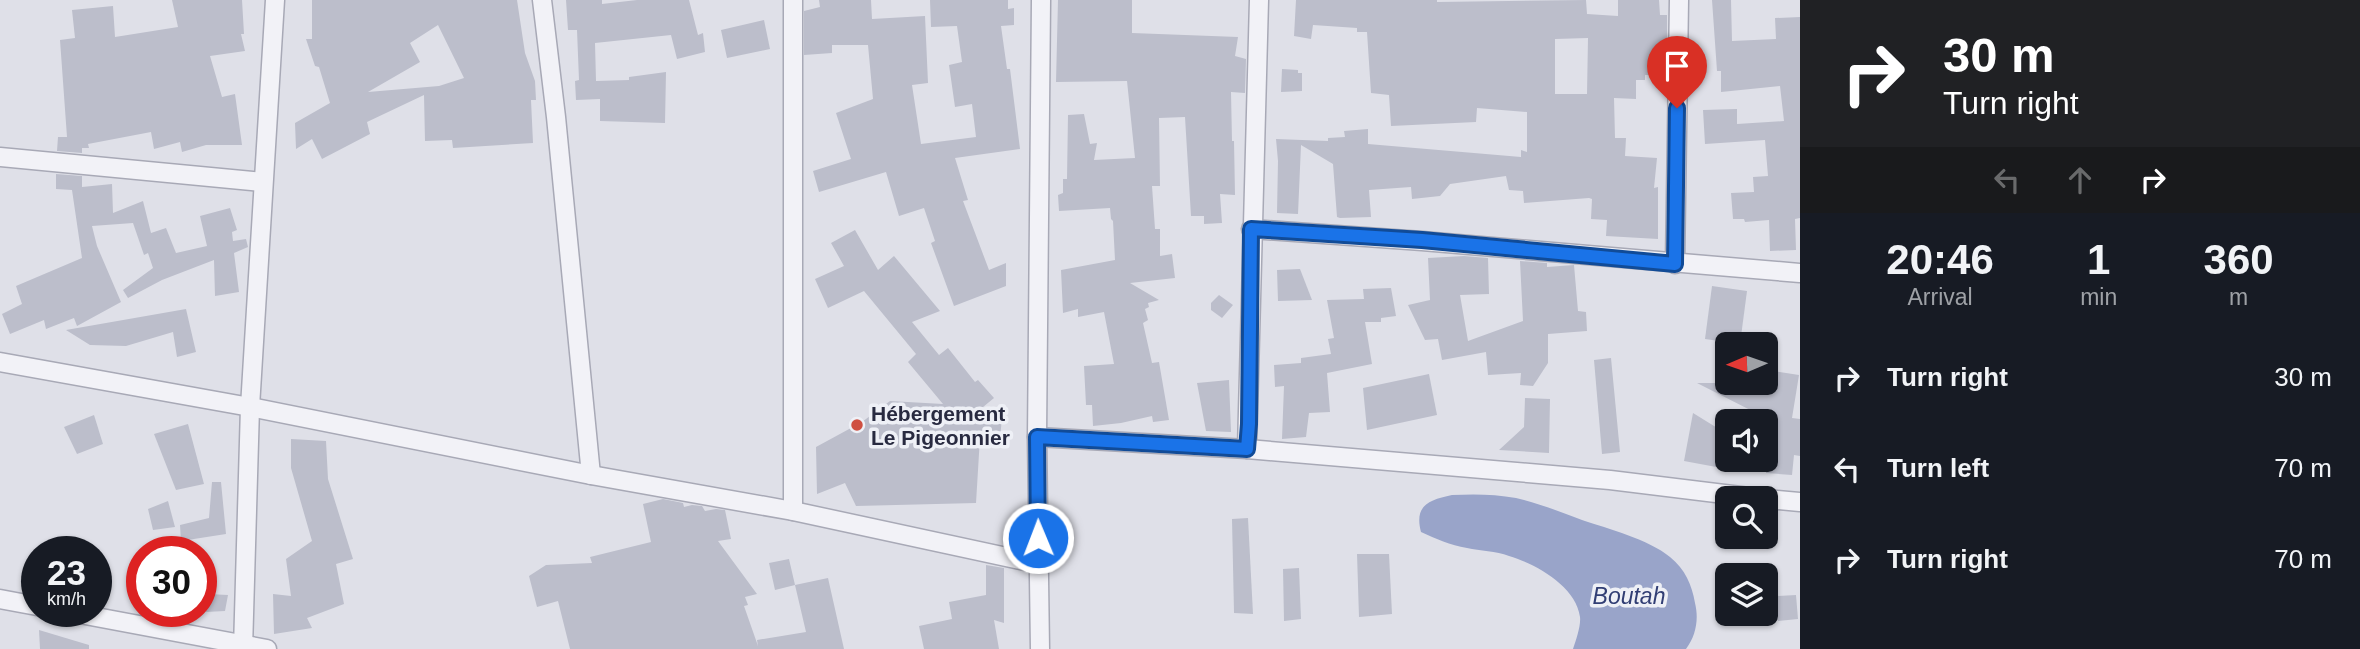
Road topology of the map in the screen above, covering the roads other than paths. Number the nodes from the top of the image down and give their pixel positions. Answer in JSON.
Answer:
{"nodes":[{"id":1,"x":275,"y":0,"type":"edge"},
{"id":2,"x":542,"y":0,"type":"edge"},
{"id":3,"x":793,"y":0,"type":"edge"},
{"id":4,"x":1041,"y":0,"type":"edge"},
{"id":5,"x":1259,"y":0,"type":"edge"},
{"id":6,"x":1679,"y":0,"type":"edge"},
{"id":7,"x":0,"y":158,"type":"edge"},
{"id":8,"x":263,"y":182,"type":"junction"},
{"id":9,"x":1251,"y":229,"type":"junction"},
{"id":10,"x":1675,"y":264,"type":"junction"},
{"id":11,"x":1800,"y":274,"type":"edge"},
{"id":12,"x":0,"y":362,"type":"edge"},
{"id":13,"x":250,"y":407,"type":"junction"},
{"id":14,"x":1037,"y":437,"type":"junction"},
{"id":15,"x":1247,"y":449,"type":"junction"},
{"id":16,"x":592,"y":475,"type":"junction"},
{"id":17,"x":1715,"y":493,"type":"edge"},
{"id":18,"x":1778,"y":500,"type":"edge"},
{"id":19,"x":1800,"y":502,"type":"edge"},
{"id":20,"x":793,"y":511,"type":"junction"},
{"id":21,"x":1039,"y":564,"type":"junction"},
{"id":22,"x":0,"y":599,"type":"edge"},
{"id":23,"x":21,"y":603,"type":"edge"},
{"id":24,"x":112,"y":621,"type":"edge"},
{"id":25,"x":243,"y":647,"type":"edge"},
{"id":26,"x":267,"y":649,"type":"edge"},
{"id":27,"x":1040,"y":649,"type":"edge"}],
"edges":[{"from":1,"to":8,"type":"street"},
{"from":2,"to":16,"type":"street"},
{"from":3,"to":20,"type":"street"},
{"from":4,"to":14,"type":"street"},
{"from":5,"to":9,"type":"street"},
{"from":6,"to":10,"type":"street"},
{"from":7,"to":8,"type":"street"},
{"from":8,"to":13,"type":"street"},
{"from":9,"to":10,"type":"street"},
{"from":9,"to":15,"type":"street"},
{"from":10,"to":11,"type":"street"},
{"from":12,"to":13,"type":"street"},
{"from":13,"to":16,"type":"street"},
{"from":13,"to":25,"type":"street"},
{"from":14,"to":15,"type":"street"},
{"from":14,"to":21,"type":"street"},
{"from":15,"to":17,"type":"street"},
{"from":16,"to":20,"type":"street"},
{"from":18,"to":19,"type":"street"},
{"from":20,"to":21,"type":"street"},
{"from":21,"to":27,"type":"street"},
{"from":22,"to":23,"type":"street"},
{"from":24,"to":25,"type":"street"},
{"from":25,"to":26,"type":"street"}]}
